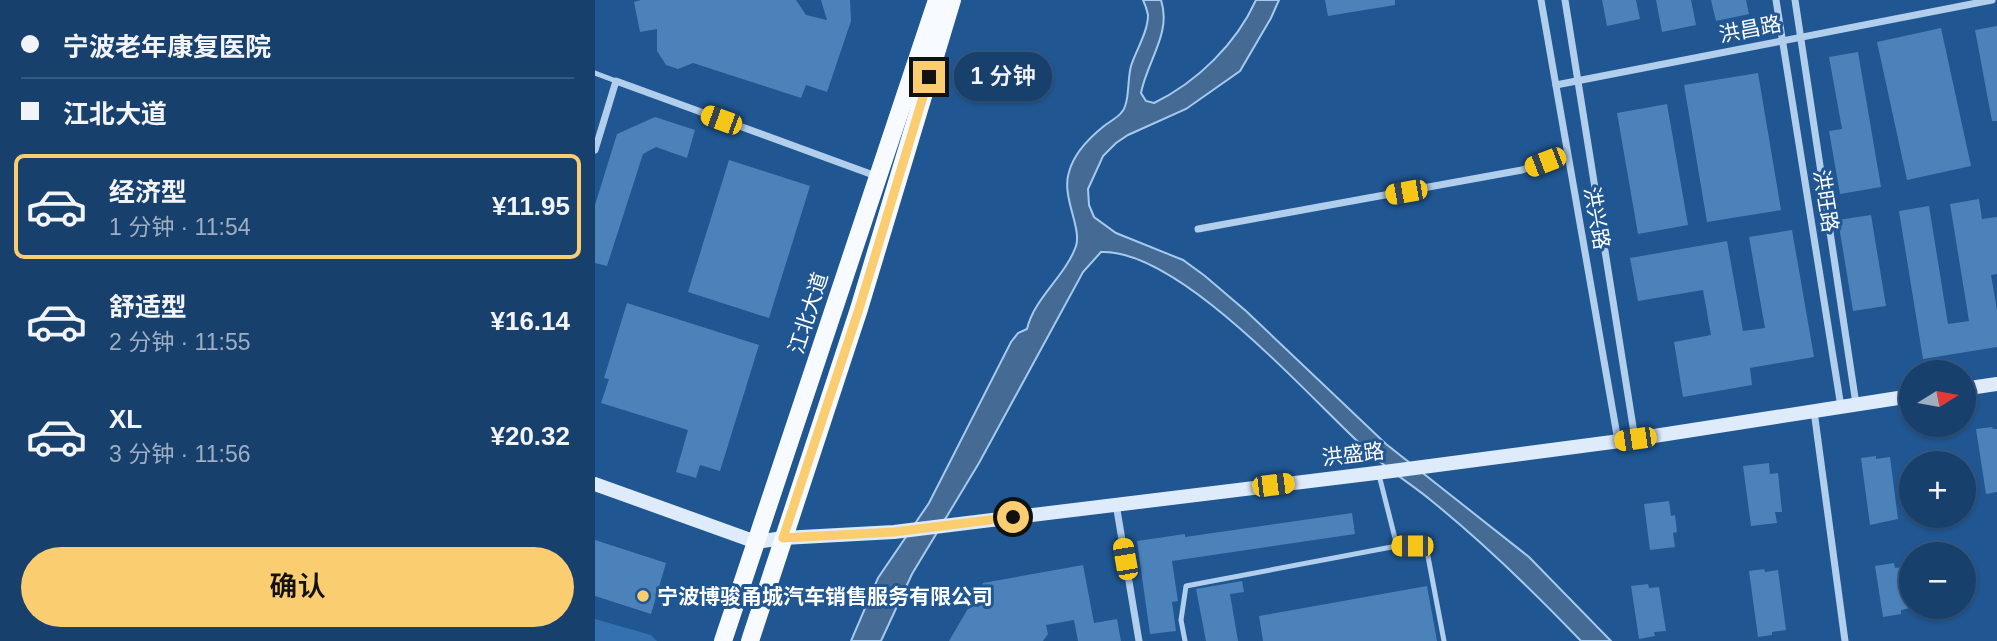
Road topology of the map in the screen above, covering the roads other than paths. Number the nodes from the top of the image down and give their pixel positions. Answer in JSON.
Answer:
{"nodes":[{"id":1,"x":937,"y":0,"type":"edge"},
{"id":2,"x":952,"y":0,"type":"edge"},
{"id":3,"x":1541,"y":0,"type":"edge"},
{"id":4,"x":1565,"y":0,"type":"edge"},
{"id":5,"x":1776,"y":0,"type":"edge"},
{"id":6,"x":1795,"y":0,"type":"edge"},
{"id":7,"x":1992,"y":0,"type":"edge"},
{"id":8,"x":1801,"y":37,"type":"junction"},
{"id":9,"x":1782,"y":41,"type":"junction"},
{"id":10,"x":595,"y":73,"type":"edge"},
{"id":11,"x":616,"y":81,"type":"junction"},
{"id":12,"x":1578,"y":81,"type":"junction"},
{"id":13,"x":1556,"y":85,"type":"junction"},
{"id":14,"x":595,"y":150,"type":"edge"},
{"id":15,"x":1567,"y":153,"type":"junction"},
{"id":16,"x":878,"y":177,"type":"junction"},
{"id":17,"x":1198,"y":229,"type":"dead end"},
{"id":18,"x":1997,"y":384,"type":"edge"},
{"id":19,"x":1976,"y":386,"type":"edge"},
{"id":20,"x":1899,"y":398,"type":"edge"},
{"id":21,"x":1848,"y":406,"type":"junction"},
{"id":22,"x":1814,"y":411,"type":"junction"},
{"id":23,"x":1635,"y":439,"type":"junction"},
{"id":24,"x":1618,"y":441,"type":"junction"},
{"id":25,"x":1385,"y":471,"type":"junction"},
{"id":26,"x":595,"y":484,"type":"edge"},
{"id":27,"x":1115,"y":504,"type":"junction"},
{"id":28,"x":783,"y":538,"type":"junction"},
{"id":29,"x":756,"y":542,"type":"junction"},
{"id":30,"x":1397,"y":546,"type":"junction"},
{"id":31,"x":723,"y":641,"type":"edge"},
{"id":32,"x":750,"y":641,"type":"edge"},
{"id":33,"x":1139,"y":641,"type":"edge"},
{"id":34,"x":1185,"y":641,"type":"edge"},
{"id":35,"x":1444,"y":641,"type":"edge"},
{"id":36,"x":1845,"y":641,"type":"edge"}],
"edges":[{"from":1,"to":16,"type":"main road","name":"江北大道"},
{"from":2,"to":28,"type":"main road"},
{"from":3,"to":13,"type":"street","name":"洪兴路"},
{"from":4,"to":12,"type":"street","name":"洪兴路"},
{"from":5,"to":9,"type":"street","name":"洪旺路"},
{"from":6,"to":8,"type":"street","name":"洪旺路"},
{"from":7,"to":8,"type":"street","name":"洪昌路"},
{"from":8,"to":9,"type":"street","name":"洪昌路"},
{"from":8,"to":21,"type":"street","name":"洪旺路"},
{"from":9,"to":12,"type":"street","name":"洪昌路"},
{"from":9,"to":21,"type":"street","name":"洪旺路"},
{"from":10,"to":11,"type":"lane"},
{"from":11,"to":14,"type":"street"},
{"from":11,"to":16,"type":"street"},
{"from":12,"to":13,"type":"street","name":"洪昌路"},
{"from":12,"to":23,"type":"street","name":"洪兴路"},
{"from":13,"to":15,"type":"street","name":"洪兴路"},
{"from":15,"to":17,"type":"street"},
{"from":15,"to":24,"type":"street","name":"洪兴路"},
{"from":16,"to":29,"type":"main road","name":"江北大道"},
{"from":18,"to":19,"type":"street"},
{"from":20,"to":21,"type":"street","name":"洪盛路"},
{"from":21,"to":22,"type":"street","name":"洪盛路"},
{"from":22,"to":23,"type":"street","name":"洪盛路"},
{"from":22,"to":36,"type":"street"},
{"from":23,"to":24,"type":"street","name":"洪盛路"},
{"from":24,"to":25,"type":"street","name":"洪盛路"},
{"from":25,"to":27,"type":"street","name":"洪盛路"},
{"from":25,"to":30,"type":"lane"},
{"from":26,"to":29,"type":"street"},
{"from":27,"to":28,"type":"street","name":"洪盛路"},
{"from":27,"to":33,"type":"street"},
{"from":28,"to":29,"type":"street","name":"洪盛路"},
{"from":28,"to":32,"type":"main road"},
{"from":29,"to":31,"type":"main road","name":"江北大道"},
{"from":30,"to":34,"type":"lane"},
{"from":30,"to":35,"type":"lane"}]}
